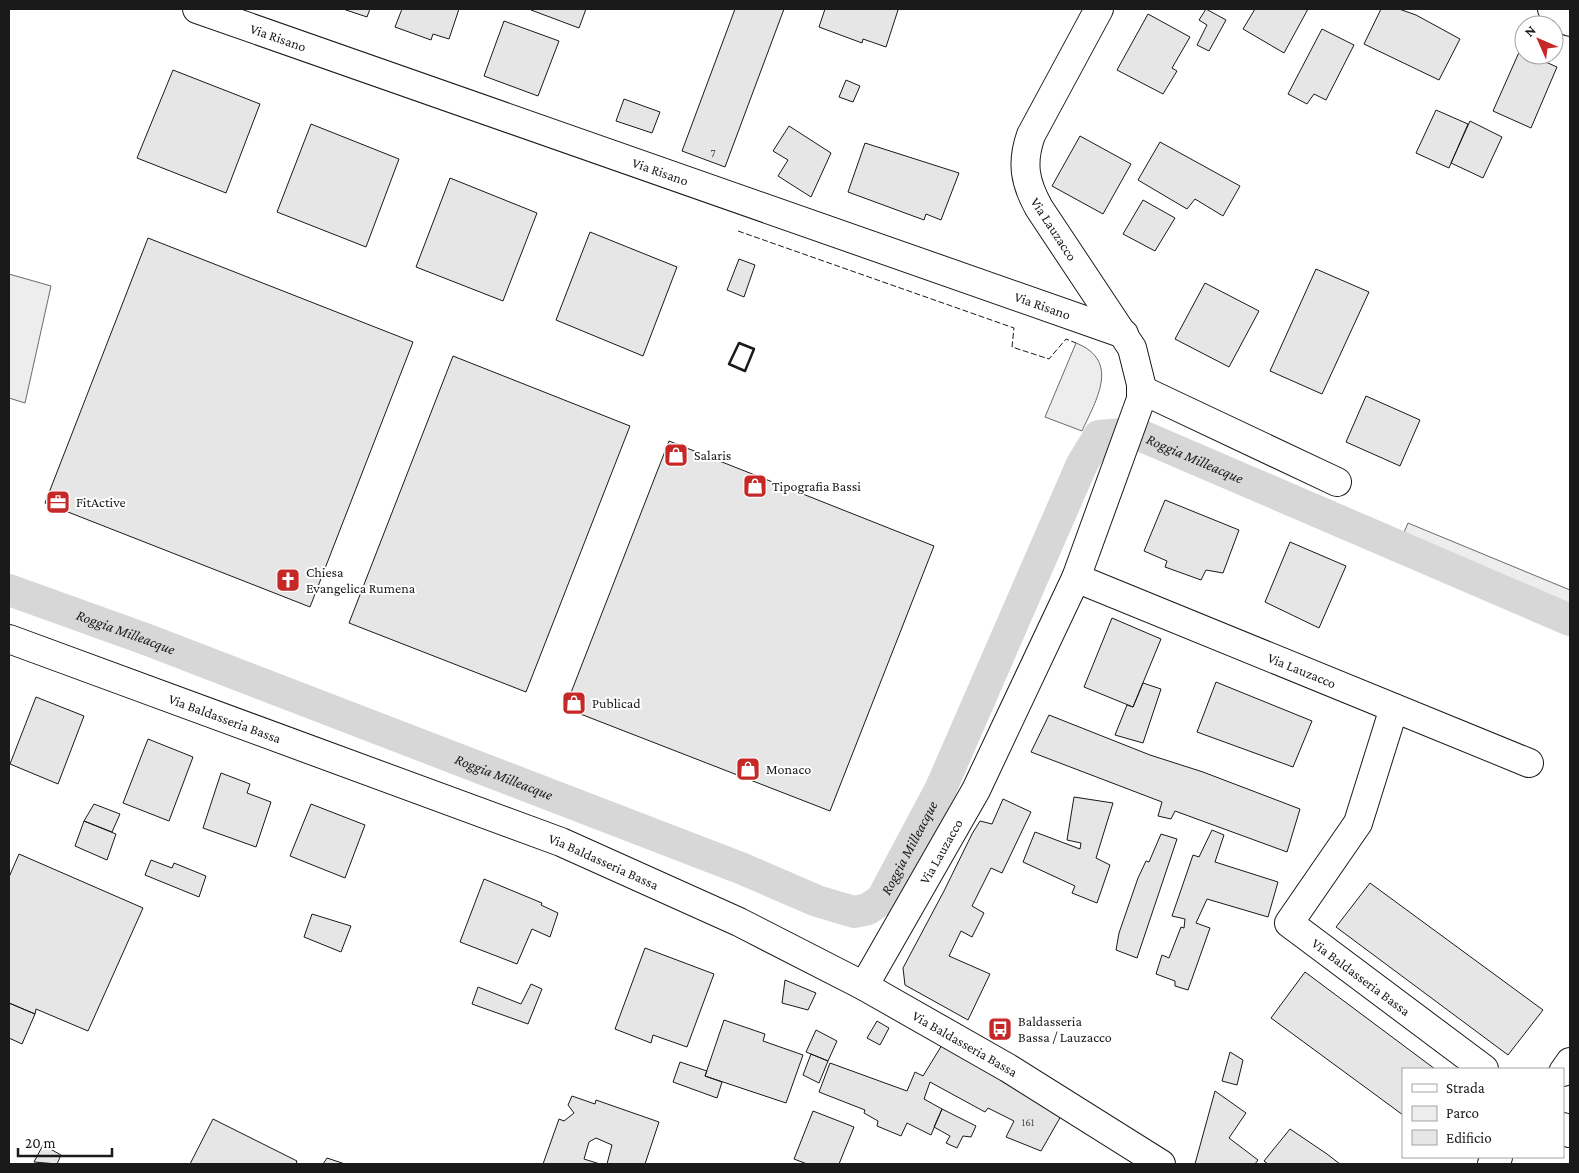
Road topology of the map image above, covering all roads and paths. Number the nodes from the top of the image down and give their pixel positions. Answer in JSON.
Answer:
{"nodes":[{"id":1,"x":197,"y":9,"type":"edge"},
{"id":2,"x":1099,"y":9,"type":"edge"},
{"id":3,"x":1552,"y":9,"type":"edge"},
{"id":4,"x":1570,"y":22,"type":"edge"},
{"id":5,"x":1124,"y":334,"type":"junction"},
{"id":6,"x":1139,"y":402,"type":"junction"},
{"id":7,"x":1337,"y":482,"type":"dead end"},
{"id":8,"x":1076,"y":578,"type":"junction"},
{"id":9,"x":9,"y":638,"type":"edge"},
{"id":10,"x":1394,"y":708,"type":"junction"},
{"id":11,"x":1529,"y":763,"type":"dead end"},
{"id":12,"x":864,"y":986,"type":"junction"},
{"id":13,"x":1483,"y":1068,"type":"edge"},
{"id":14,"x":1161,"y":1164,"type":"edge"}],
"edges":[{"from":1,"to":5,"type":"street","name":"Via Risano"},
{"from":2,"to":5,"type":"street","name":"Via Lauzacco"},
{"from":3,"to":4,"type":"street"},
{"from":5,"to":6,"type":"street","name":"Via Lauzacco"},
{"from":6,"to":7,"type":"street"},
{"from":6,"to":8,"type":"street","name":"Via Lauzacco"},
{"from":8,"to":10,"type":"street","name":"Via Lauzacco"},
{"from":8,"to":12,"type":"street","name":"Via Lauzacco"},
{"from":9,"to":12,"type":"street","name":"Via Baldasseria Bassa"},
{"from":10,"to":11,"type":"street","name":"Via Lauzacco"},
{"from":10,"to":13,"type":"street","name":"Via Baldasseria Bassa"},
{"from":12,"to":14,"type":"street","name":"Via Baldasseria Bassa"}]}
